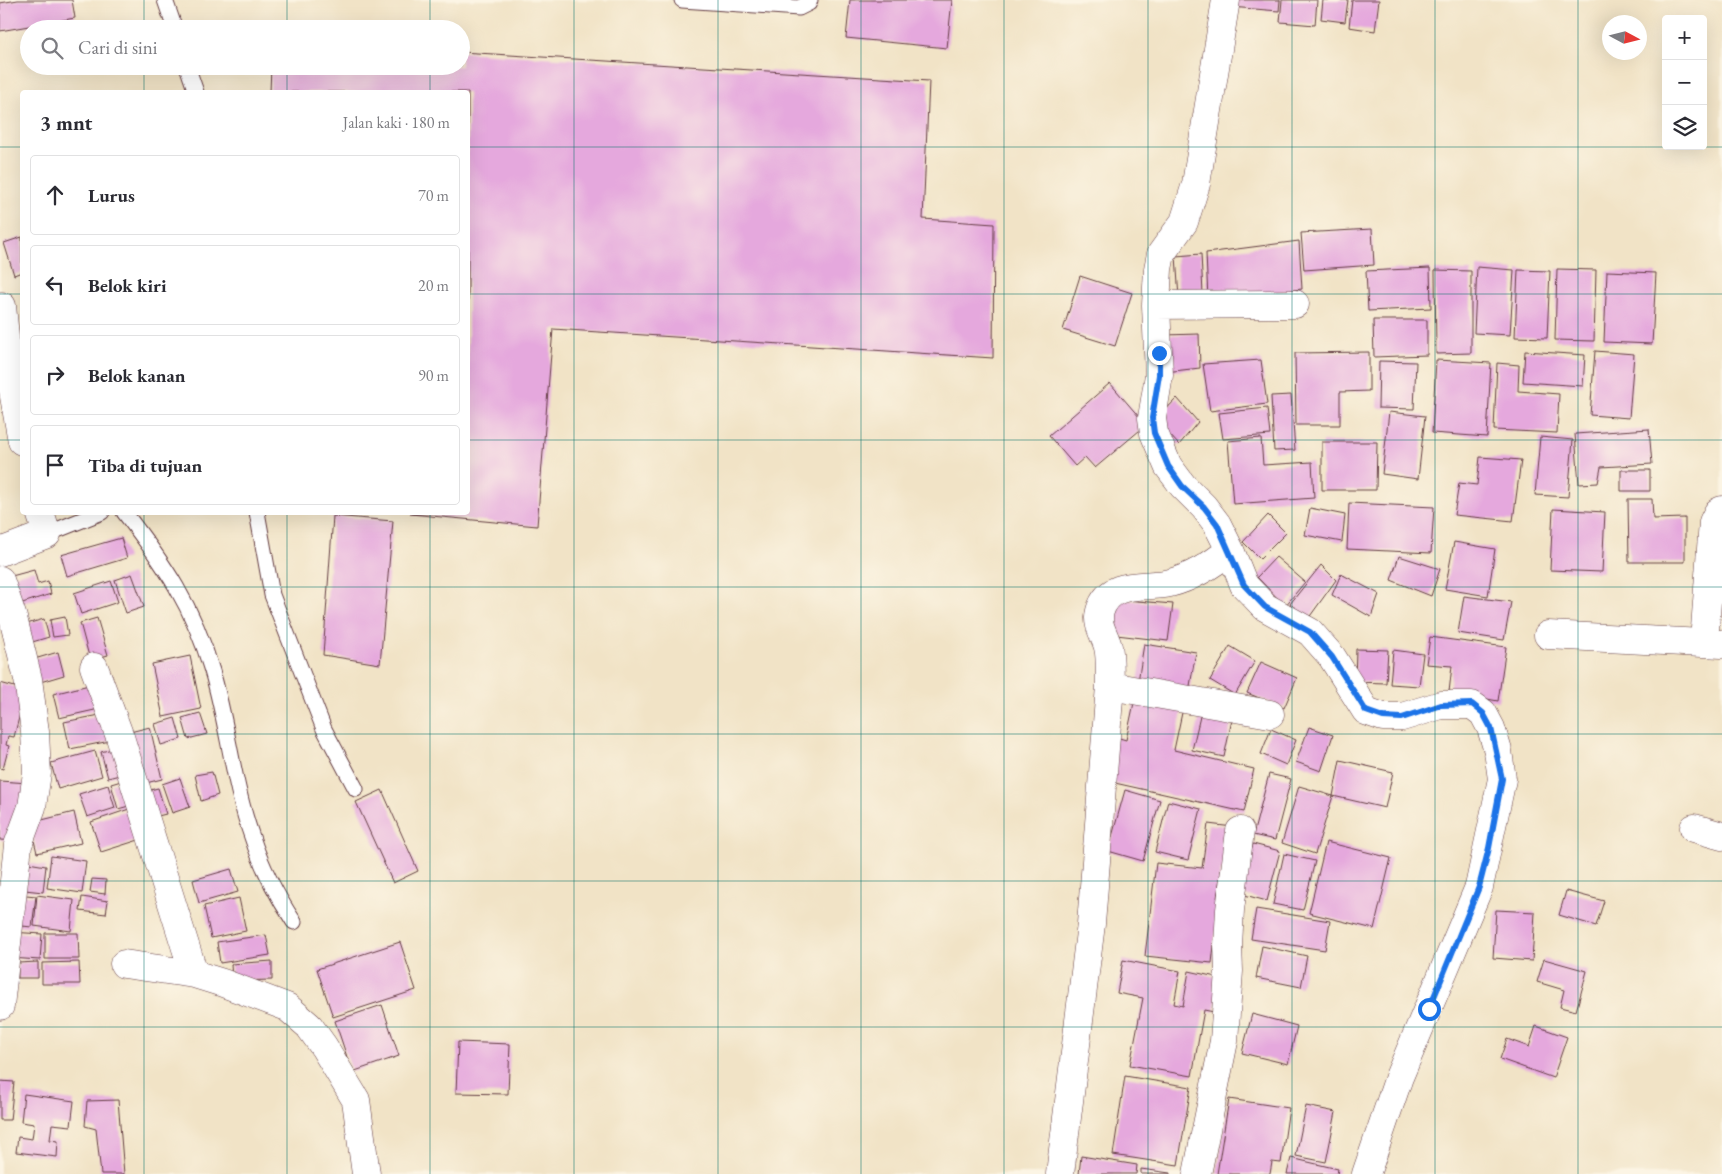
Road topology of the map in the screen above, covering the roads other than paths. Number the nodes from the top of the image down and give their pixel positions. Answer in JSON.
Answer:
{"nodes":[{"id":1,"x":165,"y":0,"type":"edge"},
{"id":2,"x":682,"y":0,"type":"edge"},
{"id":3,"x":810,"y":0,"type":"edge"},
{"id":4,"x":1226,"y":0,"type":"edge"},
{"id":5,"x":172,"y":20,"type":"edge"},
{"id":6,"x":190,"y":75,"type":"edge"},
{"id":7,"x":195,"y":90,"type":"edge"},
{"id":8,"x":1295,"y":304,"type":"dead end"},
{"id":9,"x":1156,"y":305,"type":"junction"},
{"id":10,"x":2,"y":306,"type":"dead end"},
{"id":11,"x":20,"y":430,"type":"edge"},
{"id":12,"x":1722,"y":510,"type":"edge"},
{"id":13,"x":86,"y":515,"type":"edge"},
{"id":14,"x":126,"y":515,"type":"edge"},
{"id":15,"x":258,"y":515,"type":"edge"},
{"id":16,"x":43,"y":523,"type":"edge"},
{"id":17,"x":1230,"y":550,"type":"junction"},
{"id":18,"x":0,"y":552,"type":"edge"},
{"id":19,"x":0,"y":580,"type":"edge"},
{"id":20,"x":1548,"y":635,"type":"dead end"},
{"id":21,"x":1713,"y":643,"type":"edge"},
{"id":22,"x":94,"y":667,"type":"dead end"},
{"id":23,"x":1110,"y":686,"type":"junction"},
{"id":24,"x":1270,"y":714,"type":"dead end"},
{"id":25,"x":356,"y":789,"type":"dead end"},
{"id":26,"x":1694,"y":828,"type":"dead end"},
{"id":27,"x":1240,"y":831,"type":"dead end"},
{"id":28,"x":1722,"y":836,"type":"edge"},
{"id":29,"x":294,"y":922,"type":"dead end"},
{"id":30,"x":124,"y":964,"type":"dead end"},
{"id":31,"x":194,"y":974,"type":"junction"},
{"id":32,"x":0,"y":1006,"type":"edge"},
{"id":33,"x":366,"y":1174,"type":"edge"},
{"id":34,"x":1060,"y":1174,"type":"edge"},
{"id":35,"x":1197,"y":1174,"type":"edge"},
{"id":36,"x":1366,"y":1174,"type":"edge"}],
"edges":[{"from":1,"to":5,"type":"lane"},
{"from":2,"to":3,"type":"lane"},
{"from":4,"to":9,"type":"street"},
{"from":6,"to":7,"type":"lane"},
{"from":8,"to":9,"type":"street"},
{"from":9,"to":17,"type":"street"},
{"from":10,"to":11,"type":"street"},
{"from":12,"to":21,"type":"street"},
{"from":13,"to":16,"type":"lane"},
{"from":14,"to":29,"type":"lane"},
{"from":15,"to":25,"type":"lane"},
{"from":16,"to":18,"type":"street"},
{"from":17,"to":23,"type":"street"},
{"from":17,"to":36,"type":"street"},
{"from":19,"to":32,"type":"street"},
{"from":20,"to":21,"type":"street"},
{"from":22,"to":31,"type":"street"},
{"from":23,"to":24,"type":"street"},
{"from":23,"to":34,"type":"street"},
{"from":26,"to":28,"type":"street"},
{"from":27,"to":35,"type":"street"},
{"from":30,"to":31,"type":"street"},
{"from":31,"to":33,"type":"street"}]}
